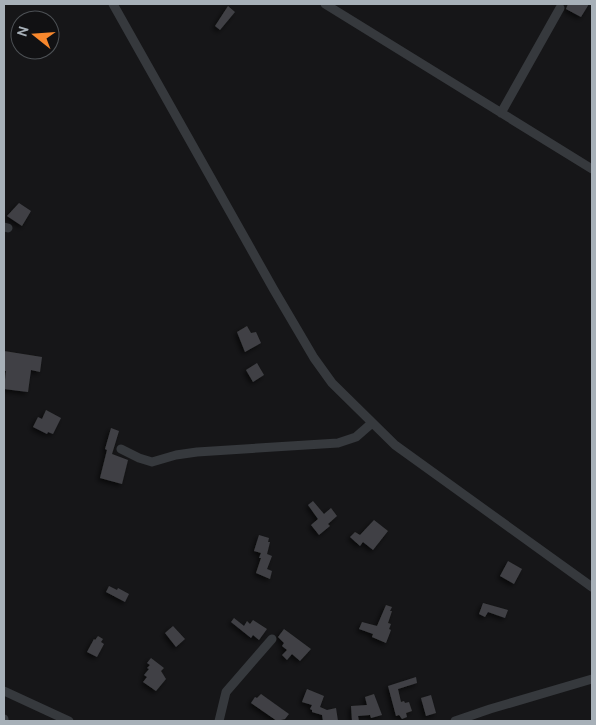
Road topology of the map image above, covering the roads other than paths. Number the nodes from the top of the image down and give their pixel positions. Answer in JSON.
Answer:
{"nodes":[{"id":1,"x":113,"y":4,"type":"edge"},
{"id":2,"x":325,"y":4,"type":"edge"},
{"id":3,"x":560,"y":8,"type":"dead end"},
{"id":4,"x":501,"y":113,"type":"junction"},
{"id":5,"x":592,"y":169,"type":"edge"},
{"id":6,"x":372,"y":423,"type":"junction"},
{"id":7,"x":121,"y":449,"type":"dead end"},
{"id":8,"x":592,"y":587,"type":"edge"},
{"id":9,"x":272,"y":639,"type":"dead end"},
{"id":10,"x":592,"y":679,"type":"edge"},
{"id":11,"x":4,"y":691,"type":"edge"},
{"id":12,"x":69,"y":721,"type":"edge"},
{"id":13,"x":219,"y":721,"type":"edge"},
{"id":14,"x":455,"y":721,"type":"edge"}],
"edges":[{"from":1,"to":6,"type":"street"},
{"from":2,"to":4,"type":"street"},
{"from":3,"to":4,"type":"street"},
{"from":4,"to":5,"type":"street"},
{"from":6,"to":7,"type":"street"},
{"from":6,"to":8,"type":"street"},
{"from":9,"to":13,"type":"street"},
{"from":10,"to":14,"type":"street"},
{"from":11,"to":12,"type":"street"}]}
